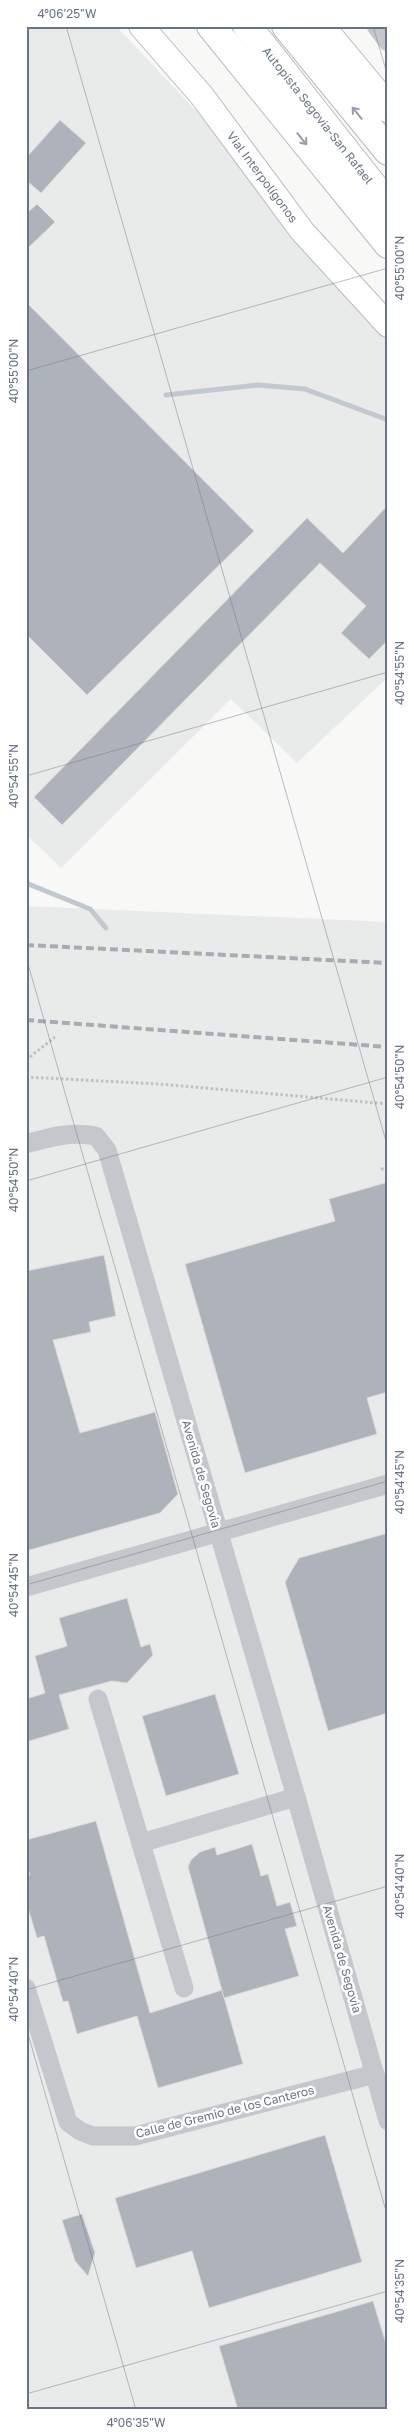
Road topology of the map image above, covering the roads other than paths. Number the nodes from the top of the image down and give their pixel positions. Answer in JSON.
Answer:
{"nodes":[{"id":1,"x":141,"y":26,"type":"edge"},
{"id":2,"x":202,"y":26,"type":"edge"},
{"id":3,"x":211,"y":26,"type":"edge"},
{"id":4,"x":246,"y":26,"type":"edge"},
{"id":5,"x":286,"y":26,"type":"edge"},
{"id":6,"x":320,"y":26,"type":"edge"},
{"id":7,"x":336,"y":26,"type":"edge"},
{"id":8,"x":376,"y":26,"type":"edge"},
{"id":9,"x":388,"y":42,"type":"edge"},
{"id":10,"x":388,"y":96,"type":"edge"},
{"id":11,"x":271,"y":101,"type":"junction"},
{"id":12,"x":388,"y":108,"type":"edge"},
{"id":13,"x":388,"y":151,"type":"edge"},
{"id":14,"x":388,"y":205,"type":"edge"},
{"id":15,"x":388,"y":244,"type":"edge"},
{"id":16,"x":388,"y":325,"type":"edge"},
{"id":17,"x":26,"y":1144,"type":"edge"},
{"id":18,"x":388,"y":1484,"type":"edge"},
{"id":19,"x":218,"y":1532,"type":"junction"},
{"id":20,"x":26,"y":1587,"type":"edge"},
{"id":21,"x":98,"y":1699,"type":"dead end"},
{"id":22,"x":296,"y":1797,"type":"junction"},
{"id":23,"x":141,"y":1843,"type":"junction"},
{"id":24,"x":26,"y":1988,"type":"edge"},
{"id":25,"x":184,"y":1988,"type":"dead end"},
{"id":26,"x":30,"y":2013,"type":"edge"},
{"id":27,"x":374,"y":2074,"type":"junction"},
{"id":28,"x":388,"y":2121,"type":"edge"}],
"edges":[{"from":1,"to":16,"type":"main road","name":"Vial Interpolígonos"},
{"from":2,"to":11,"type":"highway"},
{"from":3,"to":11,"type":"highway"},
{"from":4,"to":14,"type":"highway","name":"Autopista Segovia-San Rafael"},
{"from":13,"to":5,"type":"highway","one_way":true},
{"from":6,"to":12,"type":"highway"},
{"from":7,"to":10,"type":"highway"},
{"from":8,"to":9,"type":"street"},
{"from":11,"to":15,"type":"highway","one_way":true},
{"from":17,"to":19,"type":"street","name":"Avenida de Segovia"},
{"from":18,"to":19,"type":"street"},
{"from":19,"to":20,"type":"street"},
{"from":19,"to":22,"type":"street","name":"Avenida de Segovia"},
{"from":21,"to":23,"type":"street"},
{"from":22,"to":23,"type":"street"},
{"from":22,"to":27,"type":"street","name":"Avenida de Segovia"},
{"from":23,"to":25,"type":"street"},
{"from":24,"to":26,"type":"street","name":"Calle de Gremio de los Canteros"},
{"from":26,"to":27,"type":"street","name":"Calle de Gremio de los Canteros"},
{"from":27,"to":28,"type":"street","name":"Avenida de Segovia"}]}
